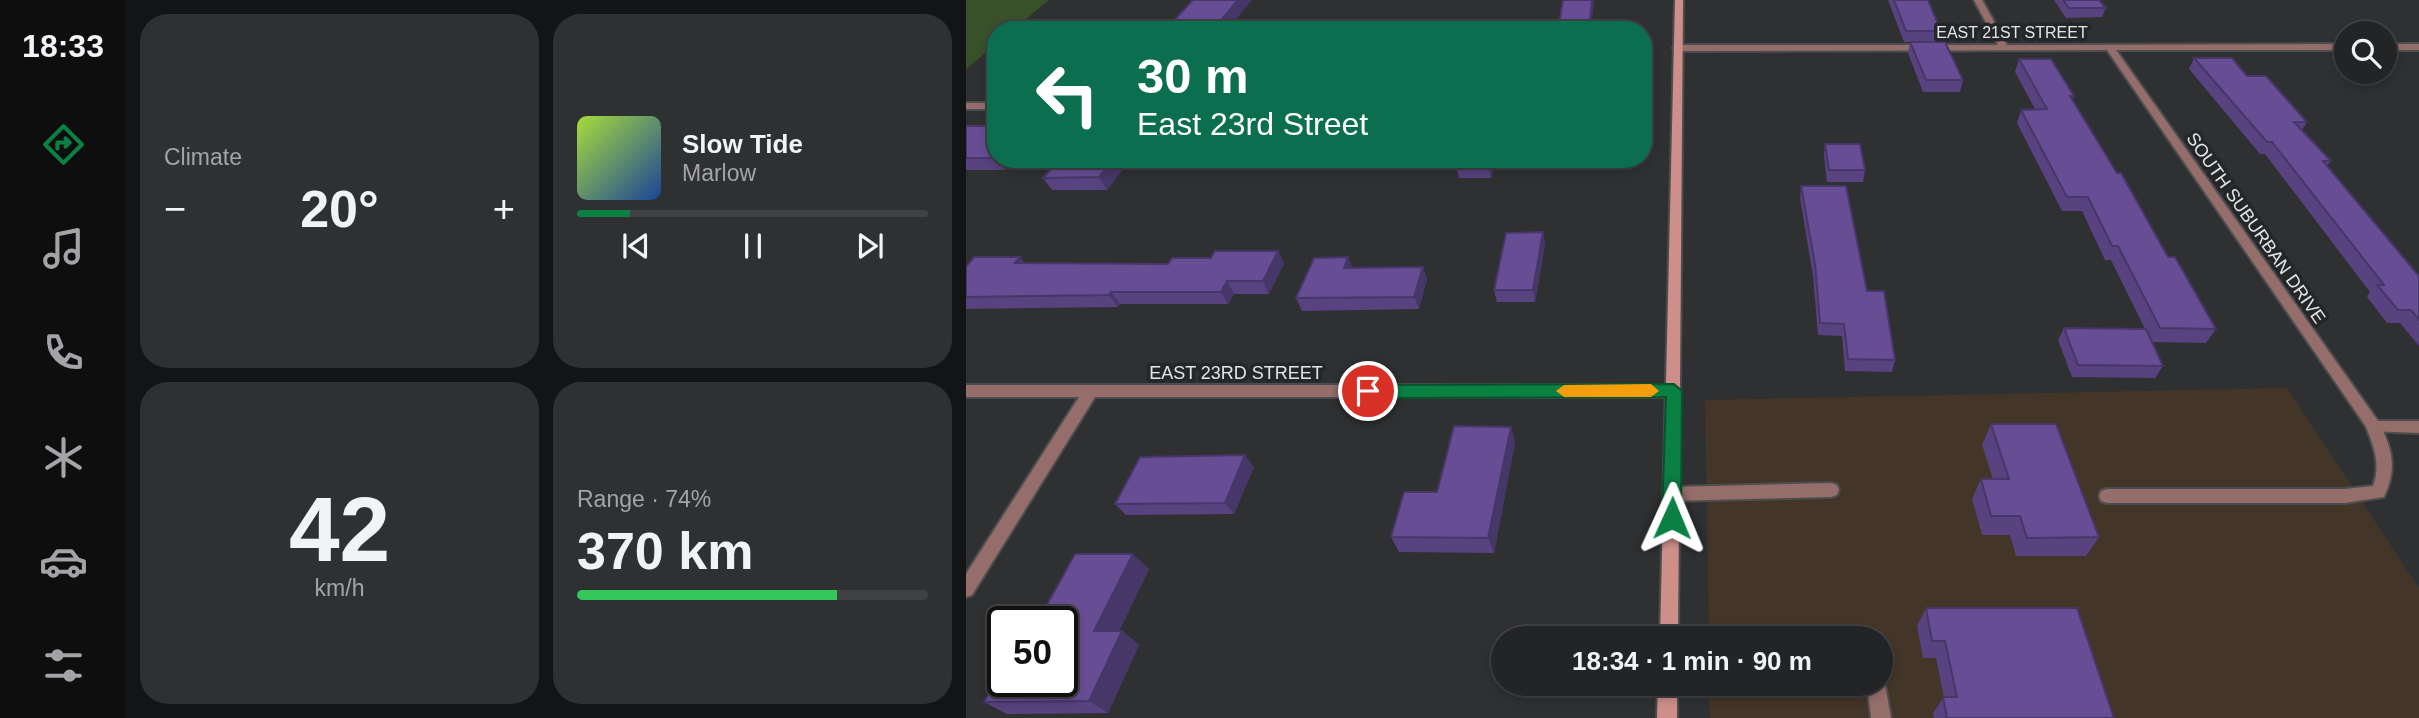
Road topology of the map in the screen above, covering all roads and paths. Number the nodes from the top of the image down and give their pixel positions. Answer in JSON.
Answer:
{"nodes":[{"id":1,"x":1679,"y":0,"type":"edge"},
{"id":2,"x":1978,"y":0,"type":"edge"},
{"id":3,"x":2004,"y":47,"type":"junction"},
{"id":4,"x":2334,"y":47,"type":"edge"},
{"id":5,"x":2397,"y":47,"type":"edge"},
{"id":6,"x":2419,"y":47,"type":"edge"},
{"id":7,"x":1678,"y":48,"type":"junction"},
{"id":8,"x":2110,"y":48,"type":"junction"},
{"id":9,"x":966,"y":106,"type":"edge"},
{"id":10,"x":987,"y":106,"type":"edge"},
{"id":11,"x":966,"y":391,"type":"edge"},
{"id":12,"x":1674,"y":391,"type":"junction"},
{"id":13,"x":1090,"y":392,"type":"junction"},
{"id":14,"x":2374,"y":427,"type":"junction"},
{"id":15,"x":2419,"y":427,"type":"edge"},
{"id":16,"x":1831,"y":490,"type":"dead end"},
{"id":17,"x":1672,"y":494,"type":"junction"},
{"id":18,"x":2107,"y":496,"type":"dead end"},
{"id":19,"x":966,"y":589,"type":"edge"},
{"id":20,"x":1669,"y":626,"type":"edge"},
{"id":21,"x":1668,"y":696,"type":"edge"},
{"id":22,"x":1878,"y":696,"type":"edge"},
{"id":23,"x":1667,"y":718,"type":"edge"},
{"id":24,"x":1881,"y":718,"type":"edge"}],
"edges":[{"from":1,"to":7,"type":"main road"},
{"from":2,"to":3,"type":"street"},
{"from":3,"to":7,"type":"street","name":"EAST 21ST STREET"},
{"from":3,"to":8,"type":"street","name":"EAST 21ST STREET"},
{"from":4,"to":8,"type":"street","name":"EAST 21ST STREET"},
{"from":5,"to":6,"type":"street"},
{"from":7,"to":12,"type":"main road"},
{"from":8,"to":14,"type":"street","name":"SOUTH SUBURBAN DRIVE"},
{"from":9,"to":10,"type":"street"},
{"from":11,"to":13,"type":"street","name":"EAST 23RD STREET"},
{"from":12,"to":13,"type":"street","name":"EAST 23RD STREET"},
{"from":12,"to":17,"type":"main road"},
{"from":13,"to":19,"type":"street"},
{"from":14,"to":15,"type":"street"},
{"from":14,"to":18,"type":"street","name":"SOUTH SUBURBAN DRIVE"},
{"from":16,"to":17,"type":"street"},
{"from":17,"to":20,"type":"main road"},
{"from":21,"to":23,"type":"main road"},
{"from":22,"to":24,"type":"street"}]}
